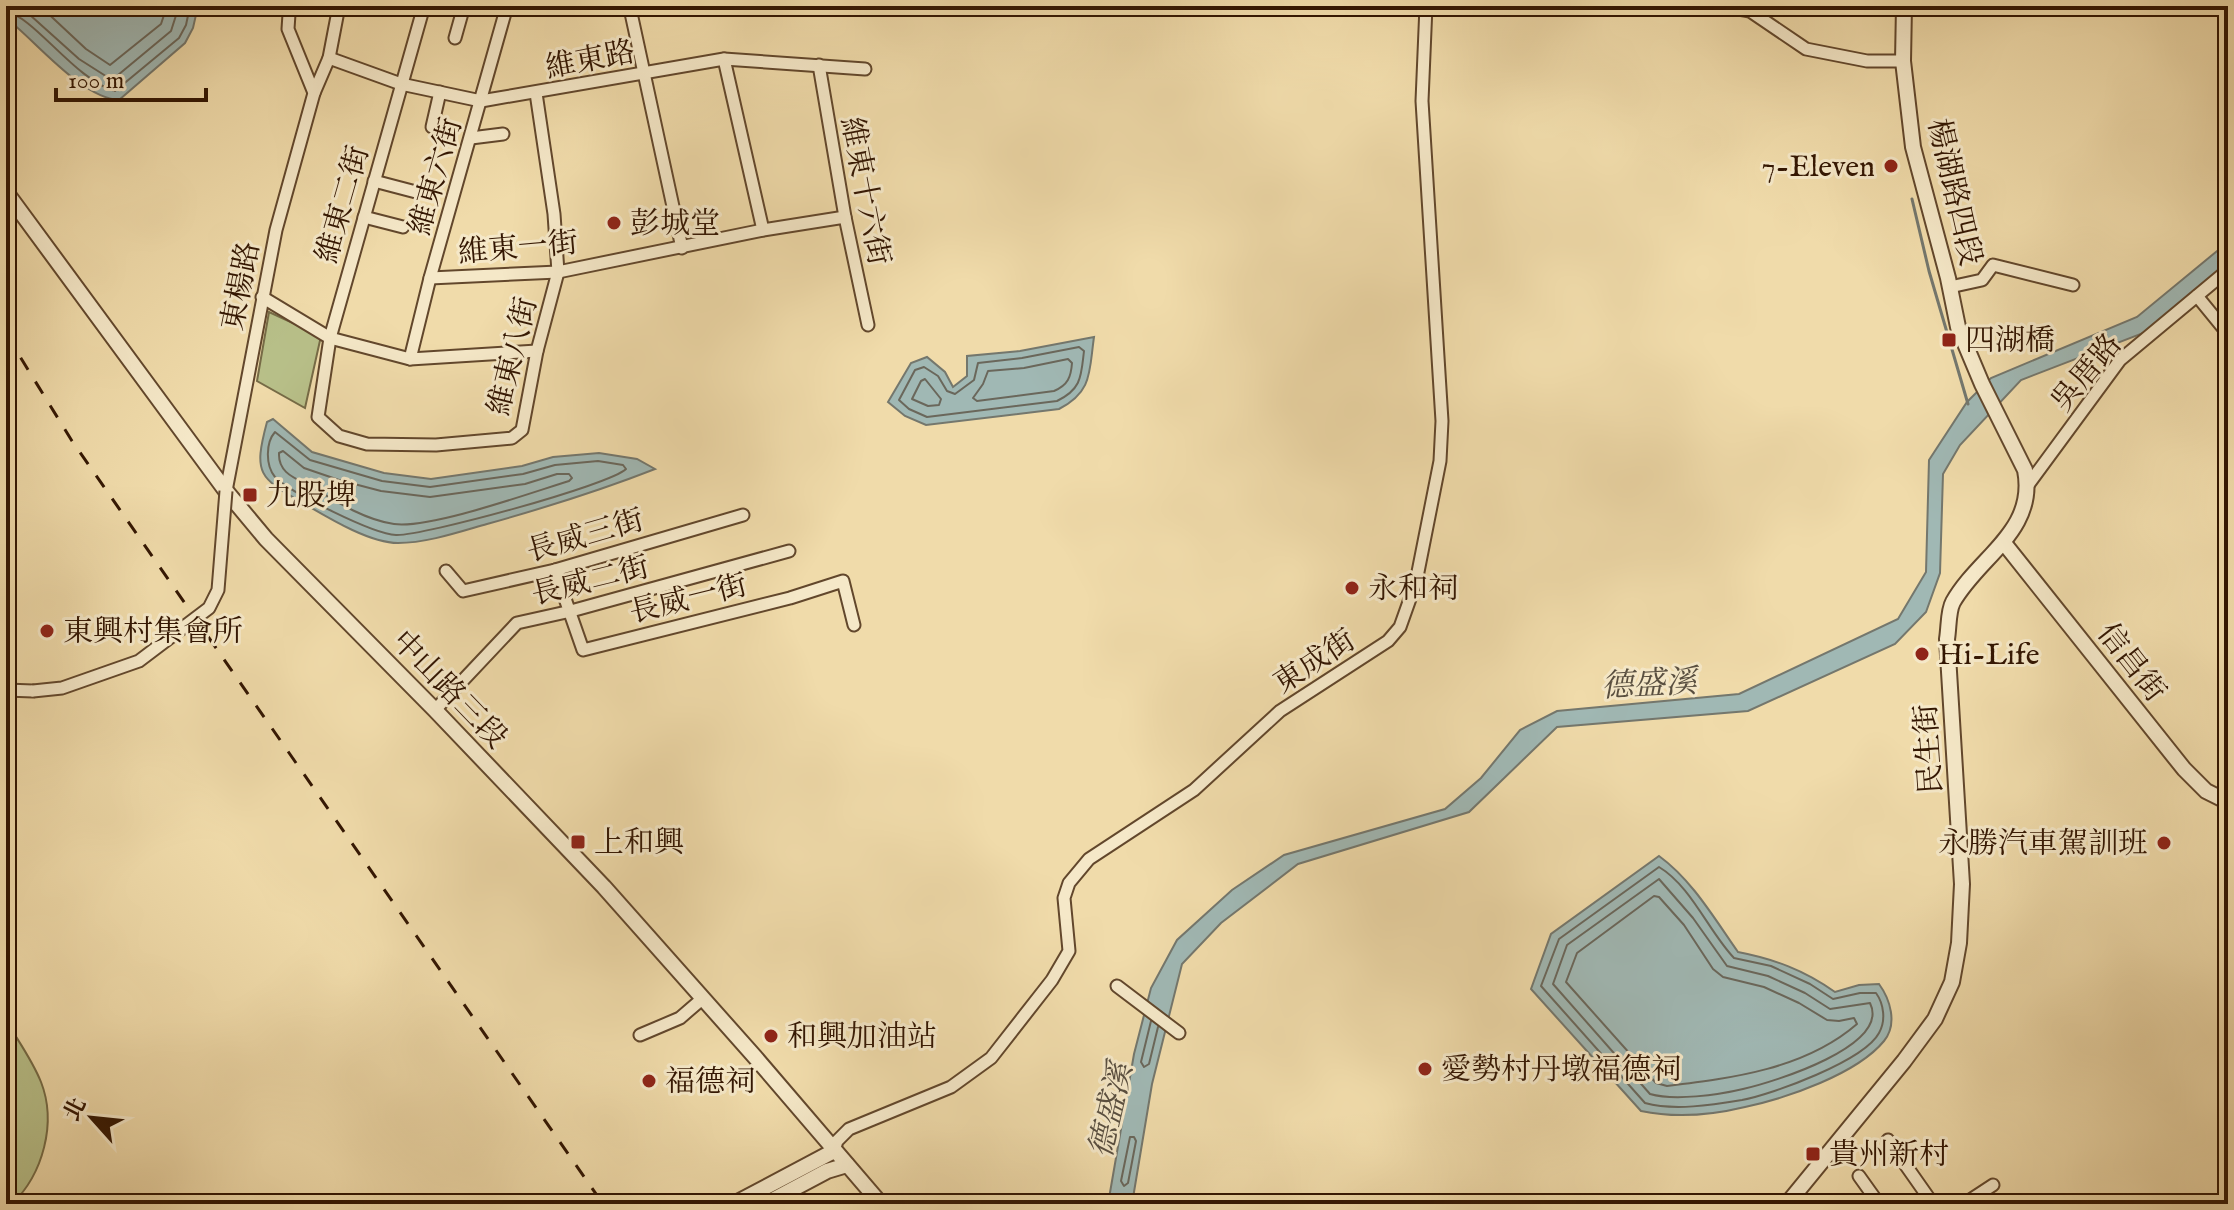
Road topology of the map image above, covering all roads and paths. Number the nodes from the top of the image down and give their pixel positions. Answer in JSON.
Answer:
{"nodes":[{"id":1,"x":295,"y":6,"type":"edge"},
{"id":2,"x":339,"y":6,"type":"edge"},
{"id":3,"x":424,"y":6,"type":"edge"},
{"id":4,"x":464,"y":6,"type":"edge"},
{"id":5,"x":507,"y":6,"type":"edge"},
{"id":6,"x":1426,"y":6,"type":"edge"},
{"id":7,"x":1722,"y":6,"type":"edge"},
{"id":8,"x":1904,"y":6,"type":"edge"},
{"id":9,"x":631,"y":13,"type":"dead end"},
{"id":10,"x":455,"y":38,"type":"dead end"},
{"id":11,"x":329,"y":58,"type":"junction"},
{"id":12,"x":724,"y":59,"type":"junction"},
{"id":13,"x":1903,"y":61,"type":"junction"},
{"id":14,"x":819,"y":65,"type":"junction"},
{"id":15,"x":865,"y":69,"type":"dead end"},
{"id":16,"x":643,"y":73,"type":"junction"},
{"id":17,"x":401,"y":84,"type":"junction"},
{"id":18,"x":440,"y":92,"type":"junction"},
{"id":19,"x":314,"y":93,"type":"junction"},
{"id":20,"x":536,"y":93,"type":"junction"},
{"id":21,"x":481,"y":101,"type":"junction"},
{"id":22,"x":432,"y":127,"type":"dead end"},
{"id":23,"x":503,"y":134,"type":"dead end"},
{"id":24,"x":471,"y":138,"type":"junction"},
{"id":25,"x":374,"y":181,"type":"junction"},
{"id":26,"x":6,"y":192,"type":"edge"},
{"id":27,"x":416,"y":192,"type":"dead end"},
{"id":28,"x":364,"y":217,"type":"junction"},
{"id":29,"x":845,"y":217,"type":"junction"},
{"id":30,"x":403,"y":227,"type":"dead end"},
{"id":31,"x":763,"y":230,"type":"junction"},
{"id":32,"x":682,"y":248,"type":"junction"},
{"id":33,"x":2228,"y":271,"type":"edge"},
{"id":34,"x":558,"y":272,"type":"junction"},
{"id":35,"x":430,"y":278,"type":"junction"},
{"id":36,"x":2073,"y":285,"type":"dead end"},
{"id":37,"x":1950,"y":287,"type":"junction"},
{"id":38,"x":2197,"y":296,"type":"junction"},
{"id":39,"x":262,"y":297,"type":"junction"},
{"id":40,"x":868,"y":325,"type":"dead end"},
{"id":41,"x":2224,"y":329,"type":"dead end"},
{"id":42,"x":330,"y":338,"type":"junction"},
{"id":43,"x":537,"y":351,"type":"junction"},
{"id":44,"x":410,"y":359,"type":"junction"},
{"id":45,"x":512,"y":438,"type":"joint"},
{"id":46,"x":2028,"y":485,"type":"junction"},
{"id":47,"x":226,"y":491,"type":"junction"},
{"id":48,"x":743,"y":515,"type":"dead end"},
{"id":49,"x":2004,"y":543,"type":"junction"},
{"id":50,"x":789,"y":551,"type":"dead end"},
{"id":51,"x":555,"y":570,"type":"junction"},
{"id":52,"x":446,"y":571,"type":"dead end"},
{"id":53,"x":571,"y":611,"type":"junction"},
{"id":54,"x":854,"y":625,"type":"dead end"},
{"id":55,"x":6,"y":690,"type":"edge"},
{"id":56,"x":435,"y":710,"type":"junction"},
{"id":57,"x":2228,"y":802,"type":"edge"},
{"id":58,"x":1117,"y":986,"type":"dead end"},
{"id":59,"x":702,"y":999,"type":"junction"},
{"id":60,"x":1175,"y":1030,"type":"dead end"},
{"id":61,"x":640,"y":1035,"type":"dead end"},
{"id":62,"x":1888,"y":1140,"type":"dead end"},
{"id":63,"x":834,"y":1151,"type":"junction"},
{"id":64,"x":847,"y":1165,"type":"junction"},
{"id":65,"x":1859,"y":1176,"type":"dead end"},
{"id":66,"x":1993,"y":1185,"type":"dead end"},
{"id":67,"x":734,"y":1204,"type":"edge"},
{"id":68,"x":765,"y":1204,"type":"edge"},
{"id":69,"x":881,"y":1204,"type":"edge"},
{"id":70,"x":1787,"y":1204,"type":"edge"},
{"id":71,"x":1879,"y":1204,"type":"edge"},
{"id":72,"x":1933,"y":1204,"type":"edge"},
{"id":73,"x":1964,"y":1204,"type":"edge"}],
"edges":[{"from":1,"to":19,"type":"street"},
{"from":2,"to":11,"type":"street","name":"東楊路"},
{"from":3,"to":17,"type":"street","name":"維東二街"},
{"from":4,"to":10,"type":"street"},
{"from":5,"to":21,"type":"street","name":"維東六街"},
{"from":6,"to":63,"type":"street","name":"東成街"},
{"from":7,"to":13,"type":"street"},
{"from":8,"to":13,"type":"street","name":"楊湖路四段"},
{"from":9,"to":16,"type":"street"},
{"from":11,"to":17,"type":"street","name":"維東路"},
{"from":11,"to":19,"type":"street","name":"東楊路"},
{"from":12,"to":14,"type":"street","name":"維東路"},
{"from":12,"to":16,"type":"street","name":"維東路"},
{"from":12,"to":31,"type":"street"},
{"from":13,"to":37,"type":"street","name":"楊湖路四段"},
{"from":14,"to":15,"type":"street","name":"維東路"},
{"from":14,"to":29,"type":"street","name":"維東十六街"},
{"from":16,"to":20,"type":"street","name":"維東路"},
{"from":16,"to":32,"type":"street"},
{"from":17,"to":18,"type":"street","name":"維東路"},
{"from":17,"to":25,"type":"street","name":"維東二街"},
{"from":18,"to":21,"type":"street","name":"維東路"},
{"from":18,"to":22,"type":"street"},
{"from":19,"to":39,"type":"street","name":"東楊路"},
{"from":20,"to":21,"type":"street","name":"維東路"},
{"from":20,"to":34,"type":"street","name":"維東八街"},
{"from":21,"to":24,"type":"street","name":"維東六街"},
{"from":23,"to":24,"type":"street"},
{"from":24,"to":35,"type":"street","name":"維東六街"},
{"from":25,"to":27,"type":"street"},
{"from":25,"to":28,"type":"street","name":"維東二街"},
{"from":26,"to":47,"type":"street","name":"中山路三段"},
{"from":28,"to":30,"type":"street"},
{"from":28,"to":42,"type":"street","name":"維東二街"},
{"from":29,"to":31,"type":"street","name":"維東一街"},
{"from":29,"to":40,"type":"street","name":"維東十六街"},
{"from":31,"to":32,"type":"street","name":"維東一街"},
{"from":32,"to":34,"type":"street","name":"維東一街"},
{"from":33,"to":38,"type":"street","name":"吳厝路"},
{"from":34,"to":35,"type":"street","name":"維東一街"},
{"from":34,"to":43,"type":"street","name":"維東八街"},
{"from":35,"to":44,"type":"street","name":"維東六街"},
{"from":36,"to":37,"type":"street"},
{"from":37,"to":46,"type":"street","name":"楊湖路四段"},
{"from":38,"to":41,"type":"street"},
{"from":38,"to":46,"type":"street","name":"吳厝路"},
{"from":39,"to":42,"type":"street"},
{"from":39,"to":47,"type":"street","name":"東楊路"},
{"from":42,"to":44,"type":"street"},
{"from":42,"to":45,"type":"street","name":"維東二街"},
{"from":43,"to":44,"type":"street"},
{"from":43,"to":45,"type":"street","name":"維東八街"},
{"from":46,"to":49,"type":"street","name":"民生街"},
{"from":47,"to":55,"type":"street","name":"東楊路","bridge":true},
{"from":47,"to":56,"type":"street","name":"中山路三段"},
{"from":48,"to":51,"type":"street","name":"長威三街"},
{"from":49,"to":57,"type":"street","name":"信昌街"},
{"from":49,"to":70,"type":"street","name":"民生街"},
{"from":50,"to":53,"type":"street","name":"長威二街"},
{"from":51,"to":52,"type":"street","name":"長威三街"},
{"from":51,"to":53,"type":"street","name":"長威一街"},
{"from":53,"to":54,"type":"street","name":"長威一街"},
{"from":53,"to":56,"type":"street","name":"長威二街"},
{"from":56,"to":59,"type":"street","name":"中山路三段"},
{"from":58,"to":60,"type":"street"},
{"from":59,"to":61,"type":"street"},
{"from":59,"to":63,"type":"street","name":"中山路三段"},
{"from":62,"to":72,"type":"street"},
{"from":63,"to":64,"type":"street","name":"中山路三段"},
{"from":63,"to":67,"type":"street"},
{"from":64,"to":68,"type":"street"},
{"from":64,"to":69,"type":"street","name":"中山路三段"},
{"from":65,"to":71,"type":"street"},
{"from":66,"to":73,"type":"street"}]}
